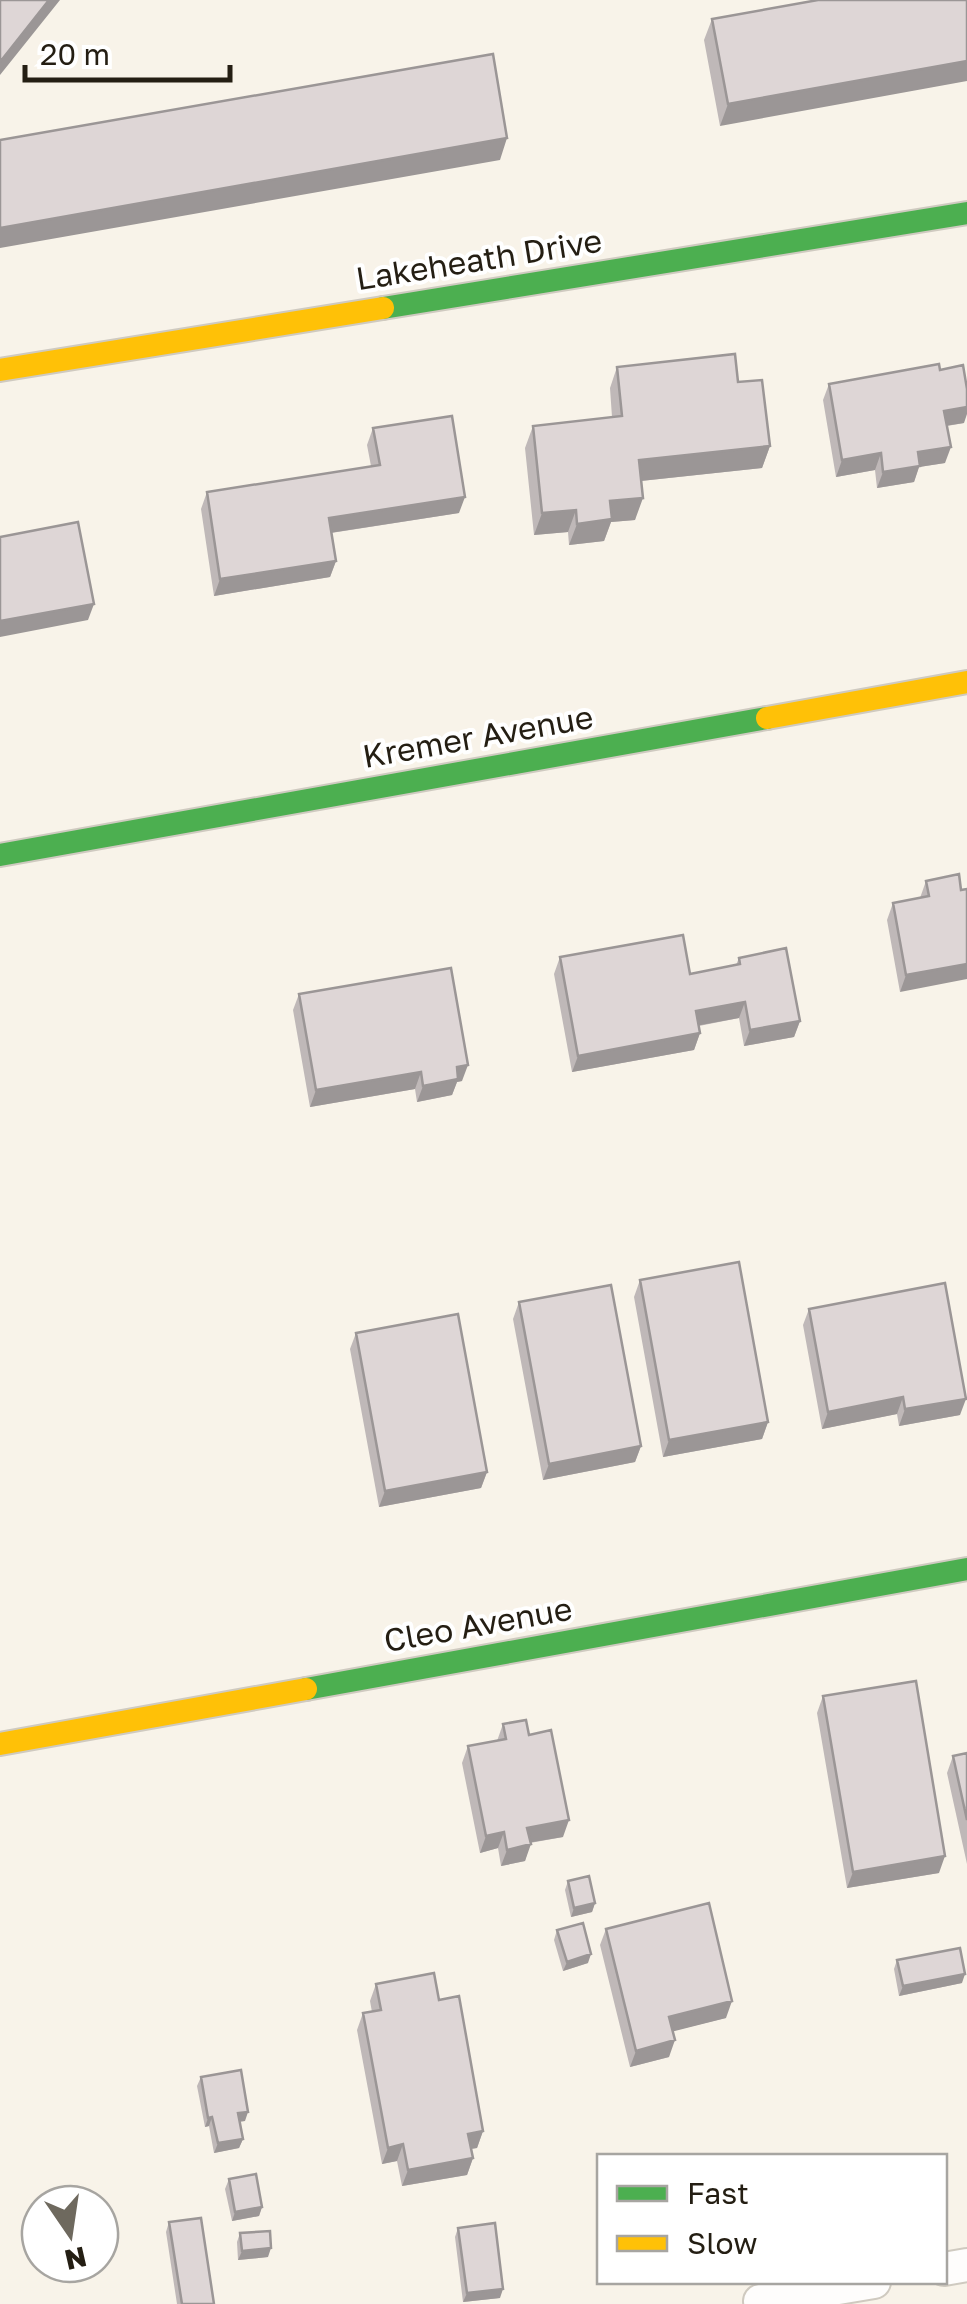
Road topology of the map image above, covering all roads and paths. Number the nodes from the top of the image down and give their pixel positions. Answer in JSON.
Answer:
{"nodes":[{"id":1,"x":967,"y":212,"type":"edge"},
{"id":2,"x":0,"y":370,"type":"edge"},
{"id":3,"x":967,"y":682,"type":"edge"},
{"id":4,"x":0,"y":855,"type":"edge"},
{"id":5,"x":967,"y":1569,"type":"edge"},
{"id":6,"x":0,"y":1744,"type":"edge"},
{"id":7,"x":863,"y":2284,"type":"edge"},
{"id":8,"x":760,"y":2302,"type":"edge"}],
"edges":[{"from":1,"to":2,"type":"street","name":"Lakeheath Drive"},
{"from":3,"to":4,"type":"street","name":"Kremer Avenue"},
{"from":5,"to":6,"type":"street","name":"Cleo Avenue"},
{"from":7,"to":8,"type":"lane"}]}
